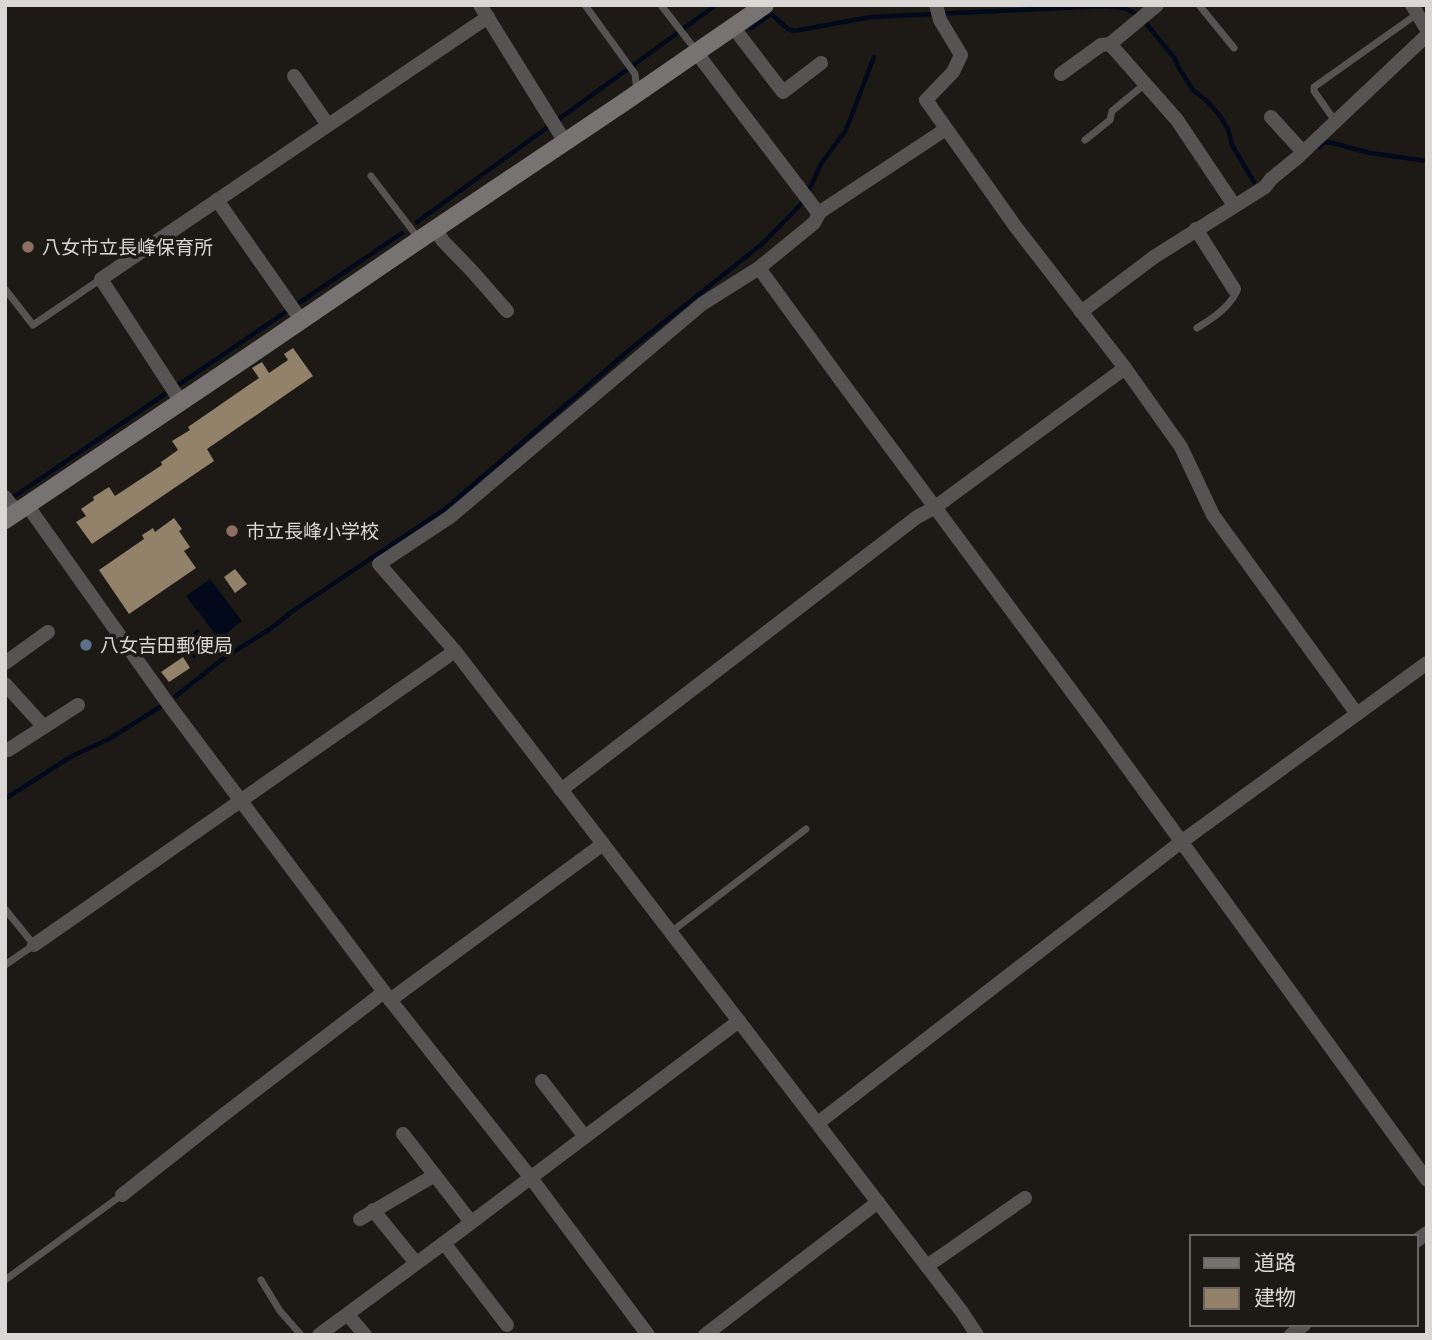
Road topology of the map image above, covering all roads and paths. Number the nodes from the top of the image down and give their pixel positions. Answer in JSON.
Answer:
{"nodes":[{"id":1,"x":585,"y":5,"type":"edge"},
{"id":2,"x":661,"y":5,"type":"edge"},
{"id":3,"x":765,"y":5,"type":"edge"},
{"id":4,"x":936,"y":5,"type":"edge"},
{"id":5,"x":1157,"y":5,"type":"edge"},
{"id":6,"x":1199,"y":5,"type":"edge"},
{"id":7,"x":1414,"y":9,"type":"edge"},
{"id":8,"x":484,"y":11,"type":"edge"},
{"id":9,"x":733,"y":27,"type":"junction"},
{"id":10,"x":1427,"y":32,"type":"edge"},
{"id":11,"x":1110,"y":44,"type":"junction"},
{"id":12,"x":694,"y":48,"type":"junction"},
{"id":13,"x":1234,"y":48,"type":"dead end"},
{"id":14,"x":821,"y":63,"type":"dead end"},
{"id":15,"x":1061,"y":74,"type":"dead end"},
{"id":16,"x":294,"y":76,"type":"dead end"},
{"id":17,"x":1145,"y":84,"type":"junction"},
{"id":18,"x":637,"y":93,"type":"junction"},
{"id":19,"x":1271,"y":117,"type":"dead end"},
{"id":20,"x":1335,"y":121,"type":"junction"},
{"id":21,"x":328,"y":125,"type":"junction"},
{"id":22,"x":946,"y":129,"type":"junction"},
{"id":23,"x":1085,"y":140,"type":"dead end"},
{"id":24,"x":565,"y":142,"type":"junction"},
{"id":25,"x":1303,"y":152,"type":"junction"},
{"id":26,"x":371,"y":176,"type":"dead end"},
{"id":27,"x":217,"y":200,"type":"junction"},
{"id":28,"x":1234,"y":205,"type":"junction"},
{"id":29,"x":819,"y":214,"type":"junction"},
{"id":30,"x":435,"y":229,"type":"junction"},
{"id":31,"x":1196,"y":229,"type":"junction"},
{"id":32,"x":419,"y":240,"type":"junction"},
{"id":33,"x":759,"y":268,"type":"junction"},
{"id":34,"x":101,"y":279,"type":"junction"},
{"id":35,"x":5,"y":289,"type":"edge"},
{"id":36,"x":1234,"y":289,"type":"joint"},
{"id":37,"x":507,"y":312,"type":"dead end"},
{"id":38,"x":1080,"y":312,"type":"junction"},
{"id":39,"x":301,"y":320,"type":"junction"},
{"id":40,"x":1198,"y":328,"type":"dead end"},
{"id":41,"x":1125,"y":368,"type":"junction"},
{"id":42,"x":181,"y":401,"type":"junction"},
{"id":43,"x":5,"y":497,"type":"edge"},
{"id":44,"x":934,"y":508,"type":"junction"},
{"id":45,"x":16,"y":512,"type":"edge"},
{"id":46,"x":48,"y":632,"type":"dead end"},
{"id":47,"x":455,"y":650,"type":"junction"},
{"id":48,"x":5,"y":663,"type":"edge"},
{"id":49,"x":1427,"y":663,"type":"edge"},
{"id":50,"x":5,"y":684,"type":"edge"},
{"id":51,"x":78,"y":705,"type":"dead end"},
{"id":52,"x":1357,"y":714,"type":"junction"},
{"id":53,"x":44,"y":727,"type":"junction"},
{"id":54,"x":8,"y":750,"type":"dead end"},
{"id":55,"x":562,"y":790,"type":"junction"},
{"id":56,"x":241,"y":801,"type":"junction"},
{"id":57,"x":806,"y":829,"type":"dead end"},
{"id":58,"x":1181,"y":842,"type":"junction"},
{"id":59,"x":603,"y":844,"type":"junction"},
{"id":60,"x":5,"y":909,"type":"edge"},
{"id":61,"x":671,"y":932,"type":"junction"},
{"id":62,"x":34,"y":945,"type":"junction"},
{"id":63,"x":5,"y":965,"type":"edge"},
{"id":64,"x":387,"y":996,"type":"junction"},
{"id":65,"x":739,"y":1020,"type":"junction"},
{"id":66,"x":542,"y":1081,"type":"dead end"},
{"id":67,"x":818,"y":1123,"type":"junction"},
{"id":68,"x":403,"y":1134,"type":"dead end"},
{"id":69,"x":585,"y":1137,"type":"junction"},
{"id":70,"x":435,"y":1175,"type":"junction"},
{"id":71,"x":531,"y":1178,"type":"junction"},
{"id":72,"x":1427,"y":1180,"type":"edge"},
{"id":73,"x":122,"y":1195,"type":"joint"},
{"id":74,"x":1025,"y":1198,"type":"dead end"},
{"id":75,"x":878,"y":1202,"type":"junction"},
{"id":76,"x":373,"y":1210,"type":"junction"},
{"id":77,"x":360,"y":1219,"type":"dead end"},
{"id":78,"x":471,"y":1222,"type":"junction"},
{"id":79,"x":444,"y":1243,"type":"junction"},
{"id":80,"x":416,"y":1263,"type":"junction"},
{"id":81,"x":927,"y":1266,"type":"junction"},
{"id":82,"x":5,"y":1280,"type":"edge"},
{"id":83,"x":261,"y":1280,"type":"dead end"},
{"id":84,"x":348,"y":1315,"type":"junction"},
{"id":85,"x":507,"y":1325,"type":"dead end"},
{"id":86,"x":300,"y":1335,"type":"edge"},
{"id":87,"x":319,"y":1335,"type":"edge"},
{"id":88,"x":365,"y":1335,"type":"edge"},
{"id":89,"x":648,"y":1335,"type":"edge"},
{"id":90,"x":705,"y":1335,"type":"edge"},
{"id":91,"x":977,"y":1335,"type":"edge"}],
"edges":[{"from":1,"to":18,"type":"lane"},
{"from":2,"to":12,"type":"lane"},
{"from":3,"to":9,"type":"street"},
{"from":4,"to":22,"type":"street"},
{"from":5,"to":11,"type":"street"},
{"from":6,"to":13,"type":"lane"},
{"from":7,"to":10,"type":"street"},
{"from":7,"to":20,"type":"lane"},
{"from":8,"to":21,"type":"street"},
{"from":8,"to":24,"type":"street"},
{"from":9,"to":12,"type":"street"},
{"from":9,"to":14,"type":"street"},
{"from":10,"to":20,"type":"street"},
{"from":11,"to":15,"type":"street"},
{"from":11,"to":17,"type":"street"},
{"from":12,"to":18,"type":"street"},
{"from":12,"to":29,"type":"street"},
{"from":16,"to":21,"type":"street"},
{"from":17,"to":23,"type":"lane"},
{"from":17,"to":28,"type":"street"},
{"from":18,"to":24,"type":"street"},
{"from":19,"to":25,"type":"street"},
{"from":20,"to":25,"type":"street"},
{"from":21,"to":27,"type":"street"},
{"from":22,"to":29,"type":"street"},
{"from":22,"to":38,"type":"street"},
{"from":24,"to":30,"type":"street"},
{"from":25,"to":28,"type":"street"},
{"from":26,"to":32,"type":"lane"},
{"from":27,"to":34,"type":"street"},
{"from":27,"to":39,"type":"street"},
{"from":28,"to":31,"type":"street"},
{"from":29,"to":33,"type":"street"},
{"from":30,"to":32,"type":"street"},
{"from":30,"to":37,"type":"street"},
{"from":31,"to":36,"type":"street"},
{"from":31,"to":38,"type":"street"},
{"from":32,"to":39,"type":"street"},
{"from":33,"to":44,"type":"street"},
{"from":33,"to":47,"type":"street"},
{"from":34,"to":35,"type":"lane"},
{"from":34,"to":42,"type":"street"},
{"from":36,"to":40,"type":"lane"},
{"from":38,"to":41,"type":"street"},
{"from":39,"to":42,"type":"street"},
{"from":41,"to":44,"type":"street"},
{"from":41,"to":52,"type":"street"},
{"from":42,"to":45,"type":"street"},
{"from":43,"to":45,"type":"street"},
{"from":44,"to":55,"type":"street"},
{"from":44,"to":58,"type":"street"},
{"from":45,"to":56,"type":"street"},
{"from":46,"to":48,"type":"street"},
{"from":47,"to":55,"type":"street"},
{"from":47,"to":56,"type":"street"},
{"from":49,"to":52,"type":"street"},
{"from":50,"to":53,"type":"street"},
{"from":51,"to":53,"type":"street"},
{"from":52,"to":58,"type":"street"},
{"from":53,"to":54,"type":"street"},
{"from":55,"to":59,"type":"street"},
{"from":56,"to":62,"type":"street"},
{"from":56,"to":64,"type":"street"},
{"from":57,"to":61,"type":"lane"},
{"from":58,"to":67,"type":"street"},
{"from":58,"to":72,"type":"street"},
{"from":59,"to":61,"type":"street"},
{"from":59,"to":64,"type":"street"},
{"from":60,"to":62,"type":"lane"},
{"from":61,"to":65,"type":"street"},
{"from":62,"to":63,"type":"lane"},
{"from":64,"to":71,"type":"street"},
{"from":64,"to":73,"type":"street"},
{"from":65,"to":67,"type":"street"},
{"from":65,"to":69,"type":"street"},
{"from":66,"to":69,"type":"street"},
{"from":67,"to":75,"type":"street"},
{"from":68,"to":70,"type":"street"},
{"from":69,"to":71,"type":"street"},
{"from":70,"to":76,"type":"street"},
{"from":70,"to":78,"type":"street"},
{"from":71,"to":78,"type":"street"},
{"from":71,"to":89,"type":"street"},
{"from":73,"to":82,"type":"lane"},
{"from":74,"to":81,"type":"street"},
{"from":75,"to":81,"type":"street"},
{"from":75,"to":90,"type":"street"},
{"from":76,"to":77,"type":"street"},
{"from":76,"to":80,"type":"street"},
{"from":78,"to":79,"type":"street"},
{"from":79,"to":80,"type":"street"},
{"from":79,"to":85,"type":"street"},
{"from":80,"to":84,"type":"street"},
{"from":81,"to":91,"type":"street"},
{"from":83,"to":86,"type":"lane"},
{"from":84,"to":87,"type":"street"},
{"from":84,"to":88,"type":"street"}]}
